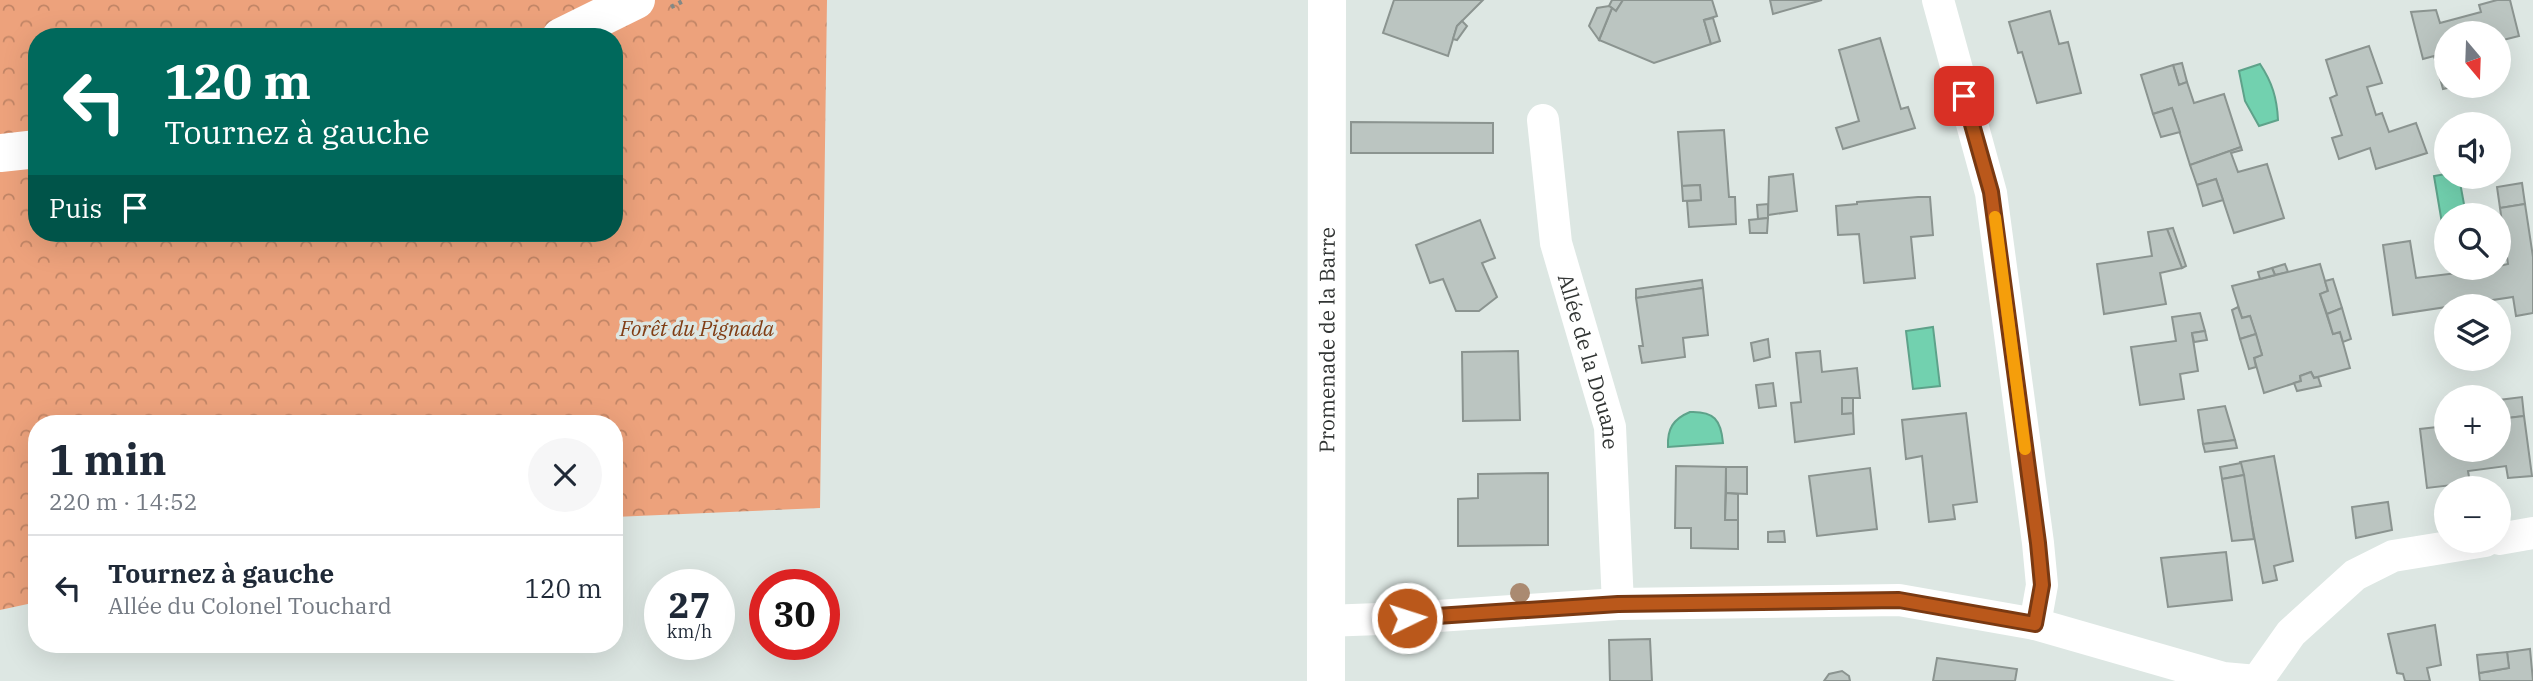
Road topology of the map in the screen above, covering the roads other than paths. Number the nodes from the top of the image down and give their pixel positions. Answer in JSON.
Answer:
{"nodes":[{"id":1,"x":636,"y":0,"type":"edge"},
{"id":2,"x":1327,"y":0,"type":"edge"},
{"id":3,"x":1938,"y":0,"type":"edge"},
{"id":4,"x":579,"y":28,"type":"edge"},
{"id":5,"x":1543,"y":120,"type":"dead end"},
{"id":6,"x":28,"y":150,"type":"edge"},
{"id":7,"x":0,"y":153,"type":"edge"},
{"id":8,"x":2533,"y":533,"type":"edge"},
{"id":9,"x":2511,"y":536,"type":"edge"},
{"id":10,"x":2434,"y":549,"type":"edge"},
{"id":11,"x":1618,"y":604,"type":"junction"},
{"id":12,"x":1325,"y":621,"type":"junction"},
{"id":13,"x":2035,"y":624,"type":"junction"},
{"id":14,"x":1326,"y":681,"type":"edge"},
{"id":15,"x":2257,"y":681,"type":"edge"}],
"edges":[{"from":1,"to":4,"type":"main road"},
{"from":2,"to":12,"type":"main road","name":"Promenade de la Barre"},
{"from":3,"to":13,"type":"street"},
{"from":5,"to":11,"type":"street","name":"Allée de la Douane"},
{"from":6,"to":7,"type":"main road"},
{"from":8,"to":9,"type":"street"},
{"from":10,"to":15,"type":"street"},
{"from":11,"to":12,"type":"street"},
{"from":11,"to":13,"type":"street"},
{"from":12,"to":14,"type":"main road","name":"Promenade de la Barre"},
{"from":13,"to":15,"type":"street"}]}
